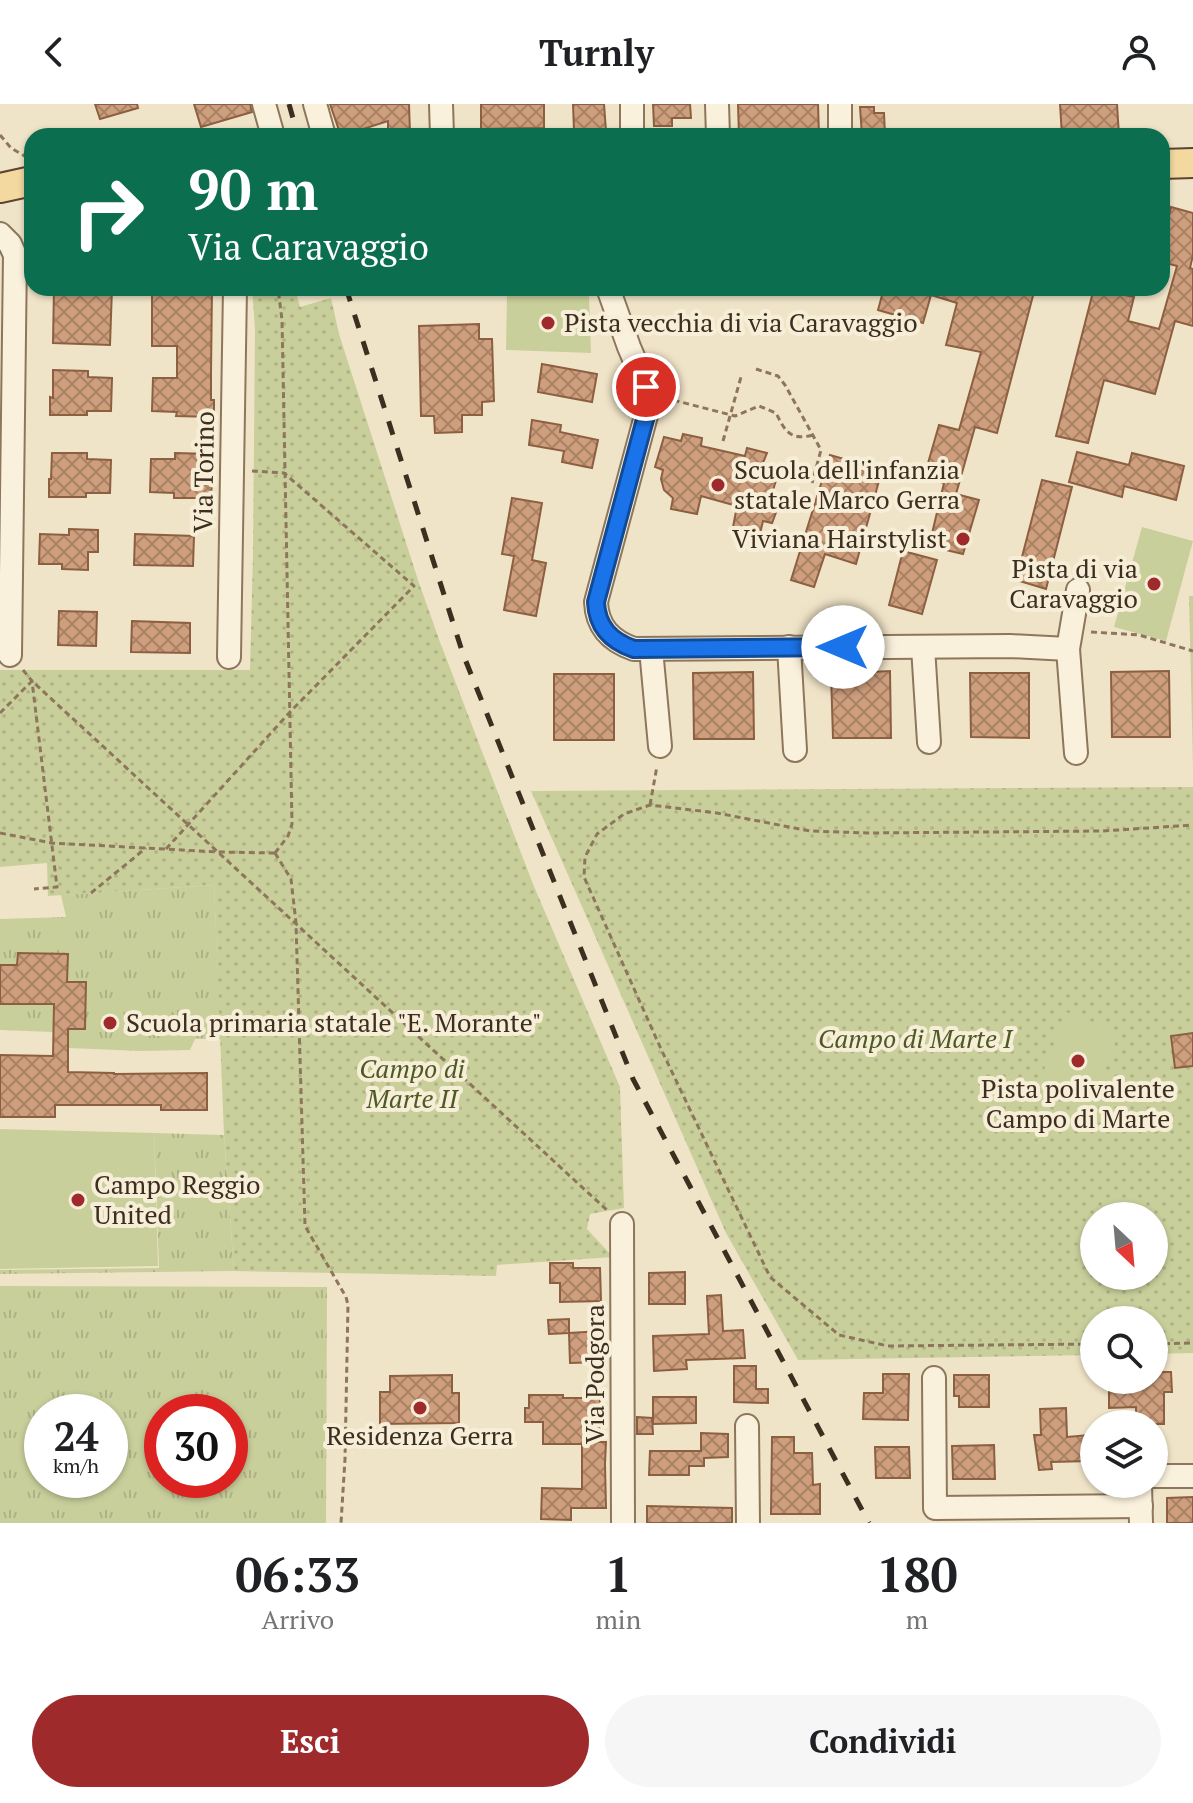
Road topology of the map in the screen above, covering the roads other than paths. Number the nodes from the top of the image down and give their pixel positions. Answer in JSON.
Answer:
{"nodes":[{"id":1,"x":264,"y":104,"type":"edge"},
{"id":2,"x":315,"y":104,"type":"edge"},
{"id":3,"x":441,"y":104,"type":"edge"},
{"id":4,"x":632,"y":104,"type":"edge"},
{"id":5,"x":717,"y":104,"type":"edge"},
{"id":6,"x":840,"y":104,"type":"edge"},
{"id":7,"x":271,"y":128,"type":"edge"},
{"id":8,"x":322,"y":128,"type":"edge"},
{"id":9,"x":442,"y":128,"type":"edge"},
{"id":10,"x":632,"y":128,"type":"edge"},
{"id":11,"x":718,"y":128,"type":"edge"},
{"id":12,"x":840,"y":128,"type":"edge"},
{"id":13,"x":1193,"y":163,"type":"edge"},
{"id":14,"x":1170,"y":164,"type":"edge"},
{"id":15,"x":0,"y":166,"type":"edge"},
{"id":16,"x":24,"y":169,"type":"edge"},
{"id":17,"x":24,"y":182,"type":"edge"},
{"id":18,"x":0,"y":188,"type":"edge"},
{"id":19,"x":0,"y":234,"type":"edge"},
{"id":20,"x":235,"y":296,"type":"edge"},
{"id":21,"x":611,"y":296,"type":"edge"},
{"id":22,"x":1078,"y":590,"type":"dead end"},
{"id":23,"x":1070,"y":639,"type":"junction"},
{"id":24,"x":789,"y":647,"type":"junction"},
{"id":25,"x":923,"y":647,"type":"junction"},
{"id":26,"x":651,"y":649,"type":"junction"},
{"id":27,"x":10,"y":655,"type":"road end"},
{"id":28,"x":229,"y":657,"type":"dead end"},
{"id":29,"x":929,"y":742,"type":"dead end"},
{"id":30,"x":660,"y":746,"type":"road end"},
{"id":31,"x":795,"y":750,"type":"dead end"},
{"id":32,"x":1076,"y":753,"type":"dead end"},
{"id":33,"x":622,"y":1224,"type":"road end"},
{"id":34,"x":934,"y":1378,"type":"dead end"},
{"id":35,"x":747,"y":1426,"type":"dead end"},
{"id":36,"x":1168,"y":1476,"type":"edge"},
{"id":37,"x":1193,"y":1476,"type":"edge"},
{"id":38,"x":1141,"y":1504,"type":"edge"},
{"id":39,"x":623,"y":1523,"type":"edge"},
{"id":40,"x":748,"y":1523,"type":"edge"}],
"edges":[{"from":1,"to":7,"type":"street"},
{"from":2,"to":8,"type":"street"},
{"from":3,"to":9,"type":"street"},
{"from":4,"to":10,"type":"street"},
{"from":5,"to":11,"type":"street"},
{"from":6,"to":12,"type":"street"},
{"from":13,"to":14,"type":"main road"},
{"from":15,"to":16,"type":"main road"},
{"from":17,"to":18,"type":"main road"},
{"from":19,"to":27,"type":"street"},
{"from":20,"to":28,"type":"street","name":"Via Torino"},
{"from":21,"to":26,"type":"street"},
{"from":22,"to":23,"type":"street"},
{"from":23,"to":25,"type":"street"},
{"from":23,"to":32,"type":"street"},
{"from":24,"to":25,"type":"street"},
{"from":24,"to":26,"type":"street"},
{"from":24,"to":31,"type":"street"},
{"from":25,"to":29,"type":"street"},
{"from":26,"to":30,"type":"street"},
{"from":33,"to":39,"type":"street","name":"Via Podgora"},
{"from":34,"to":38,"type":"street"},
{"from":35,"to":40,"type":"street"},
{"from":36,"to":37,"type":"street"}]}
